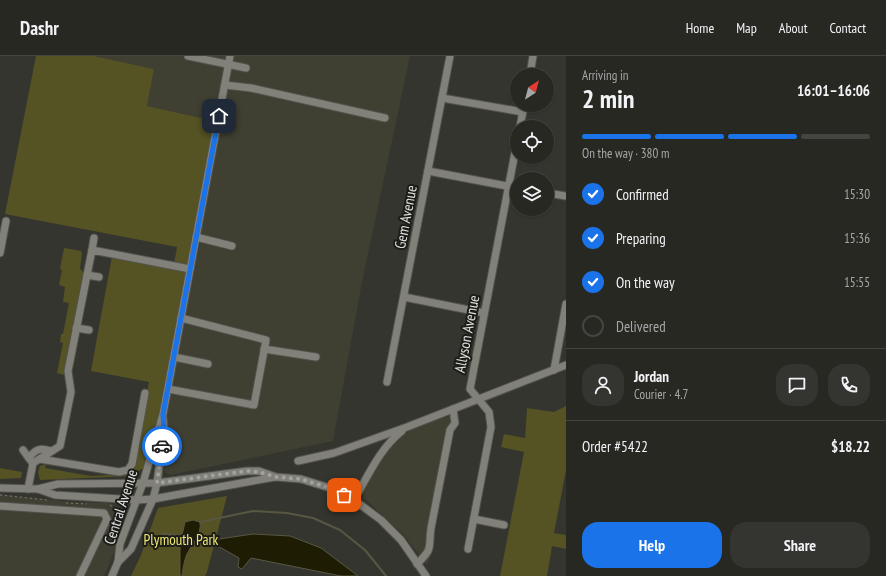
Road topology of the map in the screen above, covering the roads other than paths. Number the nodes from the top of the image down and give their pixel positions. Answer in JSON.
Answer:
{"nodes":[{"id":1,"x":188,"y":56,"type":"edge"},
{"id":2,"x":230,"y":56,"type":"edge"},
{"id":3,"x":450,"y":56,"type":"edge"},
{"id":4,"x":534,"y":56,"type":"edge"},
{"id":5,"x":229,"y":64,"type":"junction"},
{"id":6,"x":246,"y":68,"type":"dead end"},
{"id":7,"x":531,"y":68,"type":"edge"},
{"id":8,"x":225,"y":85,"type":"junction"},
{"id":9,"x":442,"y":98,"type":"junction"},
{"id":10,"x":510,"y":107,"type":"edge"},
{"id":11,"x":385,"y":118,"type":"dead end"},
{"id":12,"x":513,"y":164,"type":"edge"},
{"id":13,"x":428,"y":171,"type":"junction"},
{"id":14,"x":509,"y":186,"type":"junction"},
{"id":15,"x":554,"y":194,"type":"edge"},
{"id":16,"x":566,"y":196,"type":"edge"},
{"id":17,"x":6,"y":221,"type":"dead end"},
{"id":18,"x":196,"y":237,"type":"junction"},
{"id":19,"x":94,"y":238,"type":"dead end"},
{"id":20,"x":232,"y":246,"type":"dead end"},
{"id":21,"x":92,"y":250,"type":"junction"},
{"id":22,"x":0,"y":253,"type":"edge"},
{"id":23,"x":190,"y":269,"type":"junction"},
{"id":24,"x":87,"y":275,"type":"junction"},
{"id":25,"x":99,"y":277,"type":"dead end"},
{"id":26,"x":404,"y":297,"type":"junction"},
{"id":27,"x":566,"y":304,"type":"edge"},
{"id":28,"x":484,"y":313,"type":"junction"},
{"id":29,"x":181,"y":318,"type":"junction"},
{"id":30,"x":76,"y":328,"type":"junction"},
{"id":31,"x":88,"y":330,"type":"dead end"},
{"id":32,"x":264,"y":349,"type":"junction"},
{"id":33,"x":174,"y":357,"type":"junction"},
{"id":34,"x":316,"y":357,"type":"dead end"},
{"id":35,"x":208,"y":364,"type":"dead end"},
{"id":36,"x":566,"y":365,"type":"edge"},
{"id":37,"x":554,"y":370,"type":"junction"},
{"id":38,"x":387,"y":382,"type":"dead end"},
{"id":39,"x":168,"y":389,"type":"junction"},
{"id":40,"x":145,"y":393,"type":"dead end"},
{"id":41,"x":478,"y":399,"type":"junction"},
{"id":42,"x":453,"y":409,"type":"junction"},
{"id":43,"x":163,"y":414,"type":"junction"},
{"id":44,"x":407,"y":427,"type":"junction"},
{"id":45,"x":24,"y":450,"type":"dead end"},
{"id":46,"x":51,"y":451,"type":"junction"},
{"id":47,"x":40,"y":459,"type":"junction"},
{"id":48,"x":31,"y":460,"type":"junction"},
{"id":49,"x":298,"y":461,"type":"dead end"},
{"id":50,"x":276,"y":477,"type":"junction"},
{"id":51,"x":143,"y":483,"type":"junction"},
{"id":52,"x":157,"y":483,"type":"junction"},
{"id":53,"x":0,"y":488,"type":"edge"},
{"id":54,"x":28,"y":489,"type":"junction"},
{"id":55,"x":38,"y":489,"type":"junction"},
{"id":56,"x":153,"y":499,"type":"junction"},
{"id":57,"x":137,"y":500,"type":"junction"},
{"id":58,"x":354,"y":500,"type":"junction"},
{"id":59,"x":0,"y":506,"type":"edge"},
{"id":60,"x":474,"y":519,"type":"junction"},
{"id":61,"x":504,"y":525,"type":"dead end"},
{"id":62,"x":468,"y":549,"type":"dead end"},
{"id":63,"x":118,"y":562,"type":"junction"},
{"id":64,"x":417,"y":564,"type":"junction"},
{"id":65,"x":80,"y":576,"type":"edge"},
{"id":66,"x":112,"y":576,"type":"edge"},
{"id":67,"x":426,"y":576,"type":"edge"}],
"edges":[{"from":1,"to":5,"type":"street"},
{"from":2,"to":5,"type":"street","name":"Central Avenue"},
{"from":3,"to":9,"type":"street","name":"Gem Avenue"},
{"from":4,"to":7,"type":"street"},
{"from":5,"to":6,"type":"street"},
{"from":5,"to":8,"type":"street","name":"Central Avenue"},
{"from":8,"to":11,"type":"street"},
{"from":8,"to":18,"type":"street","name":"Central Avenue"},
{"from":9,"to":10,"type":"street"},
{"from":9,"to":13,"type":"street","name":"Gem Avenue"},
{"from":12,"to":14,"type":"street","name":"Allyson Avenue"},
{"from":13,"to":14,"type":"street"},
{"from":13,"to":26,"type":"street","name":"Gem Avenue"},
{"from":14,"to":28,"type":"street","name":"Allyson Avenue"},
{"from":15,"to":16,"type":"street"},
{"from":17,"to":22,"type":"street"},
{"from":18,"to":20,"type":"street"},
{"from":18,"to":23,"type":"street","name":"Central Avenue"},
{"from":19,"to":21,"type":"street"},
{"from":21,"to":23,"type":"street"},
{"from":21,"to":24,"type":"street"},
{"from":23,"to":29,"type":"street","name":"Central Avenue"},
{"from":24,"to":25,"type":"street"},
{"from":24,"to":30,"type":"street"},
{"from":26,"to":28,"type":"street"},
{"from":26,"to":38,"type":"street","name":"Gem Avenue"},
{"from":27,"to":37,"type":"street"},
{"from":28,"to":41,"type":"street","name":"Allyson Avenue"},
{"from":29,"to":32,"type":"street"},
{"from":29,"to":33,"type":"street","name":"Central Avenue"},
{"from":30,"to":31,"type":"street"},
{"from":30,"to":46,"type":"street"},
{"from":32,"to":34,"type":"street"},
{"from":32,"to":39,"type":"street"},
{"from":33,"to":35,"type":"street"},
{"from":33,"to":39,"type":"street","name":"Central Avenue"},
{"from":36,"to":37,"type":"street"},
{"from":37,"to":41,"type":"street"},
{"from":39,"to":43,"type":"street","name":"Central Avenue"},
{"from":40,"to":47,"type":"street"},
{"from":41,"to":42,"type":"street"},
{"from":41,"to":60,"type":"street","name":"Allyson Avenue"},
{"from":42,"to":44,"type":"street"},
{"from":42,"to":64,"type":"street"},
{"from":43,"to":51,"type":"street","name":"Central Avenue"},
{"from":43,"to":52,"type":"street","name":"Central Avenue"},
{"from":44,"to":49,"type":"street"},
{"from":44,"to":58,"type":"street"},
{"from":45,"to":48,"type":"street"},
{"from":46,"to":47,"type":"street"},
{"from":46,"to":48,"type":"street"},
{"from":47,"to":48,"type":"street"},
{"from":48,"to":54,"type":"street"},
{"from":50,"to":52,"type":"street"},
{"from":50,"to":56,"type":"street"},
{"from":50,"to":58,"type":"street"},
{"from":51,"to":52,"type":"street"},
{"from":51,"to":55,"type":"street"},
{"from":51,"to":57,"type":"street","name":"Central Avenue"},
{"from":52,"to":56,"type":"street","name":"Central Avenue"},
{"from":53,"to":54,"type":"street"},
{"from":54,"to":55,"type":"street"},
{"from":55,"to":57,"type":"street"},
{"from":56,"to":57,"type":"street"},
{"from":56,"to":63,"type":"street","name":"Central Avenue"},
{"from":57,"to":63,"type":"street","name":"Central Avenue"},
{"from":58,"to":64,"type":"street"},
{"from":59,"to":65,"type":"street"},
{"from":60,"to":61,"type":"street"},
{"from":60,"to":62,"type":"street","name":"Allyson Avenue"},
{"from":63,"to":66,"type":"street","name":"Central Avenue"},
{"from":64,"to":67,"type":"street"}]}
